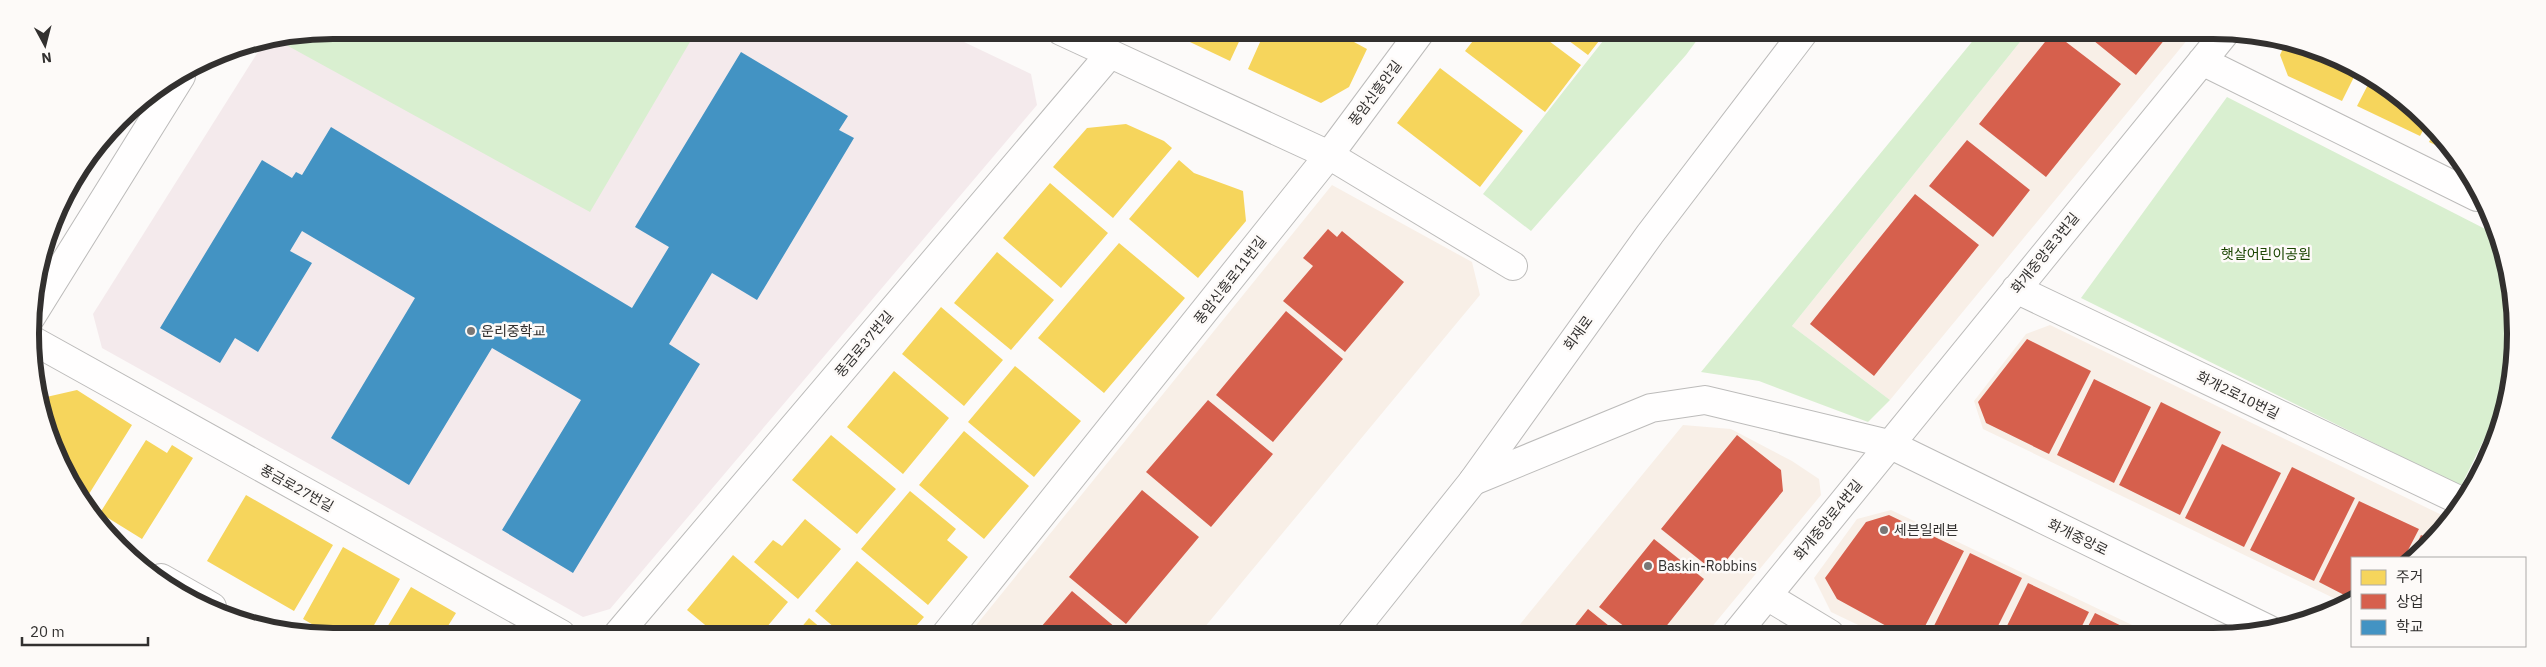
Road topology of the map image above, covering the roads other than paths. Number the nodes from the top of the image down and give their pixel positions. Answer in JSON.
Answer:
{"nodes":[{"id":1,"x":1078,"y":39,"type":"edge"},
{"id":2,"x":1416,"y":39,"type":"edge"},
{"id":3,"x":1799,"y":39,"type":"edge"},
{"id":4,"x":2220,"y":39,"type":"edge"},
{"id":5,"x":1110,"y":54,"type":"junction"},
{"id":6,"x":2202,"y":61,"type":"junction"},
{"id":7,"x":176,"y":84,"type":"edge"},
{"id":8,"x":1329,"y":155,"type":"junction"},
{"id":9,"x":2473,"y":195,"type":"edge"},
{"id":10,"x":1513,"y":266,"type":"dead end"},
{"id":11,"x":2016,"y":289,"type":"junction"},
{"id":12,"x":40,"y":302,"type":"edge"},
{"id":13,"x":39,"y":344,"type":"edge"},
{"id":14,"x":1889,"y":444,"type":"junction"},
{"id":15,"x":1472,"y":481,"type":"junction"},
{"id":16,"x":2457,"y":499,"type":"edge"},
{"id":17,"x":1767,"y":596,"type":"junction"},
{"id":18,"x":2258,"y":625,"type":"edge"},
{"id":19,"x":550,"y":628,"type":"edge"},
{"id":20,"x":623,"y":628,"type":"edge"},
{"id":21,"x":951,"y":628,"type":"edge"},
{"id":22,"x":1357,"y":628,"type":"edge"},
{"id":23,"x":1741,"y":628,"type":"edge"},
{"id":24,"x":1820,"y":628,"type":"edge"}],
"edges":[{"from":1,"to":5,"type":"street"},
{"from":2,"to":8,"type":"street","name":"풍암신흥안길"},
{"from":3,"to":15,"type":"street","name":"회재로"},
{"from":4,"to":6,"type":"street","name":"화개중앙로3번길"},
{"from":5,"to":8,"type":"street"},
{"from":5,"to":20,"type":"street","name":"풍금로37번길"},
{"from":6,"to":9,"type":"street"},
{"from":6,"to":11,"type":"street","name":"화개중앙로3번길"},
{"from":7,"to":12,"type":"street"},
{"from":8,"to":10,"type":"street"},
{"from":8,"to":21,"type":"street","name":"풍암신흥로11번길"},
{"from":11,"to":14,"type":"street","name":"화개중앙로3번길"},
{"from":11,"to":16,"type":"street","name":"화개2로10번길"},
{"from":13,"to":19,"type":"street","name":"풍금로27번길"},
{"from":14,"to":15,"type":"street","name":"화개중앙로"},
{"from":14,"to":17,"type":"street","name":"화개중앙로4번길"},
{"from":14,"to":18,"type":"street","name":"화개중앙로"},
{"from":15,"to":22,"type":"street","name":"회재로"},
{"from":17,"to":23,"type":"street","name":"화개중앙로4번길"},
{"from":17,"to":24,"type":"street"}]}
